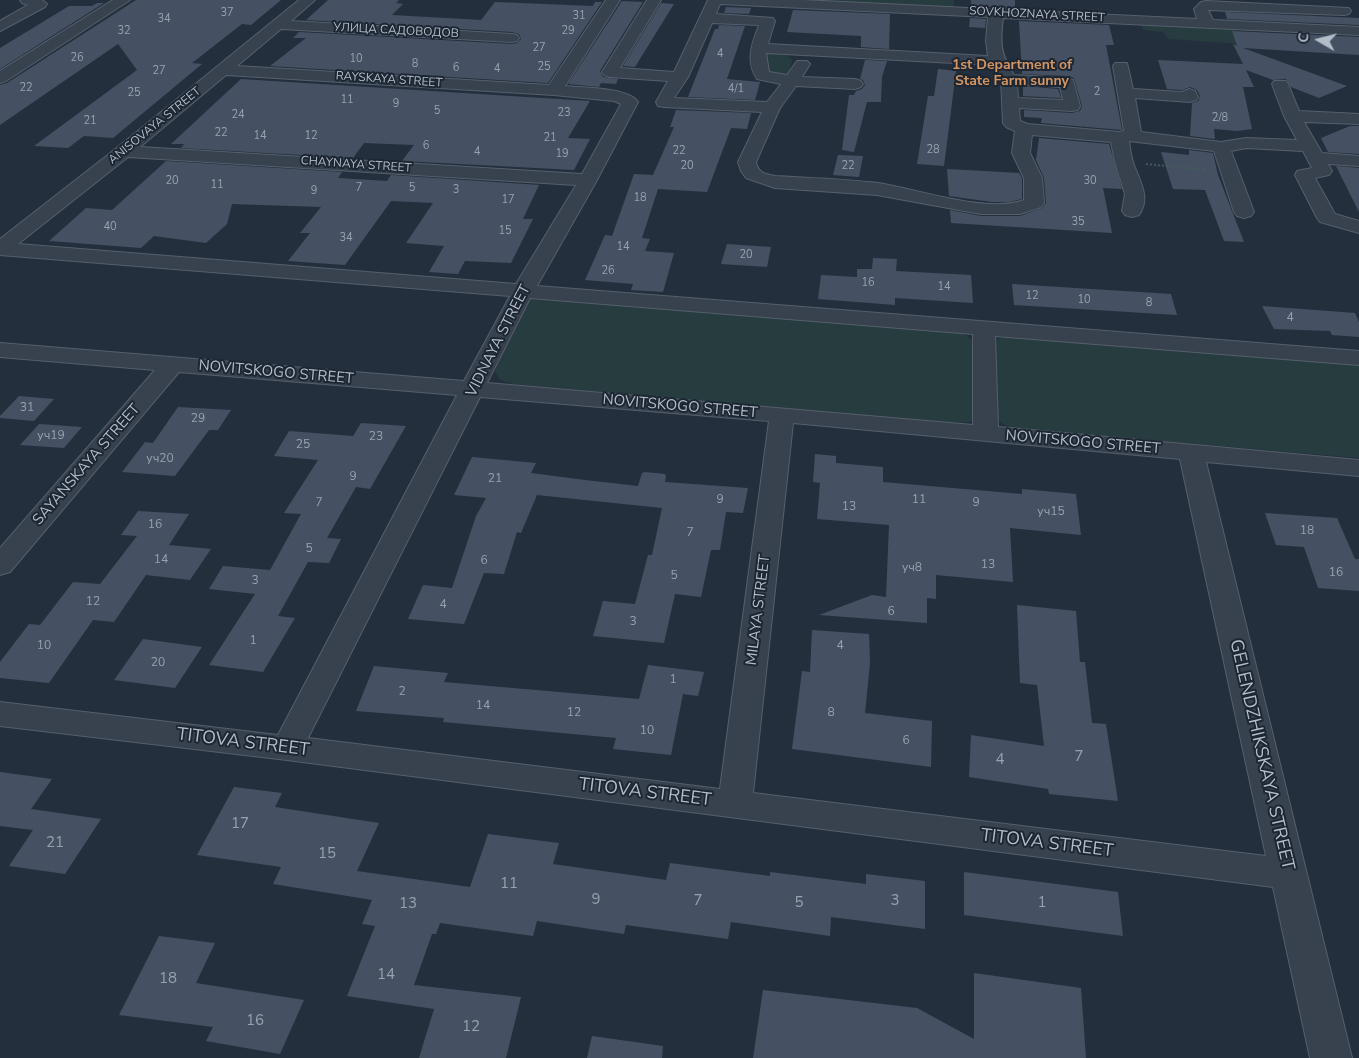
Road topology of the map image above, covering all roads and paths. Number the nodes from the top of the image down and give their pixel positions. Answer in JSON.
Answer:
{"nodes":[{"id":1,"x":27,"y":0,"type":"edge"},
{"id":2,"x":123,"y":0,"type":"edge"},
{"id":3,"x":308,"y":0,"type":"edge"},
{"id":4,"x":613,"y":0,"type":"edge"},
{"id":5,"x":654,"y":0,"type":"edge"},
{"id":6,"x":716,"y":0,"type":"edge"},
{"id":7,"x":1340,"y":6,"type":"edge"},
{"id":8,"x":996,"y":13,"type":"junction"},
{"id":9,"x":707,"y":18,"type":"junction"},
{"id":10,"x":1208,"y":23,"type":"junction"},
{"id":11,"x":280,"y":24,"type":"junction"},
{"id":12,"x":0,"y":27,"type":"edge"},
{"id":13,"x":1359,"y":31,"type":"edge"},
{"id":14,"x":512,"y":38,"type":"dead end"},
{"id":15,"x":979,"y":47,"type":"junction"},
{"id":16,"x":758,"y":48,"type":"junction"},
{"id":17,"x":809,"y":52,"type":"junction"},
{"id":18,"x":997,"y":61,"type":"junction"},
{"id":19,"x":1121,"y":66,"type":"dead end"},
{"id":20,"x":224,"y":70,"type":"junction"},
{"id":21,"x":680,"y":77,"type":"junction"},
{"id":22,"x":0,"y":78,"type":"edge"},
{"id":23,"x":1009,"y":79,"type":"junction"},
{"id":24,"x":792,"y":81,"type":"junction"},
{"id":25,"x":855,"y":84,"type":"dead end"},
{"id":26,"x":1280,"y":84,"type":"dead end"},
{"id":27,"x":554,"y":90,"type":"junction"},
{"id":28,"x":1127,"y":93,"type":"junction"},
{"id":29,"x":1189,"y":94,"type":"dead end"},
{"id":30,"x":1010,"y":102,"type":"junction"},
{"id":31,"x":772,"y":107,"type":"junction"},
{"id":32,"x":1292,"y":116,"type":"junction"},
{"id":33,"x":1359,"y":120,"type":"edge"},
{"id":34,"x":1024,"y":128,"type":"junction"},
{"id":35,"x":1124,"y":136,"type":"junction"},
{"id":36,"x":1221,"y":147,"type":"junction"},
{"id":37,"x":124,"y":151,"type":"junction"},
{"id":38,"x":1316,"y":159,"type":"junction"},
{"id":39,"x":1124,"y":161,"type":"junction"},
{"id":40,"x":1359,"y":161,"type":"edge"},
{"id":41,"x":1230,"y":173,"type":"junction"},
{"id":42,"x":1359,"y":174,"type":"edge"},
{"id":43,"x":588,"y":180,"type":"junction"},
{"id":44,"x":1132,"y":212,"type":"dead end"},
{"id":45,"x":1244,"y":212,"type":"dead end"},
{"id":46,"x":1359,"y":227,"type":"edge"},
{"id":47,"x":0,"y":249,"type":"edge"},
{"id":48,"x":523,"y":291,"type":"junction"},
{"id":49,"x":984,"y":328,"type":"junction"},
{"id":50,"x":0,"y":350,"type":"edge"},
{"id":51,"x":1359,"y":358,"type":"edge"},
{"id":52,"x":173,"y":364,"type":"junction"},
{"id":53,"x":473,"y":390,"type":"junction"},
{"id":54,"x":782,"y":415,"type":"junction"},
{"id":55,"x":986,"y":434,"type":"junction"},
{"id":56,"x":1191,"y":452,"type":"junction"},
{"id":57,"x":1359,"y":468,"type":"edge"},
{"id":58,"x":0,"y":566,"type":"edge"},
{"id":59,"x":0,"y":714,"type":"edge"},
{"id":60,"x":287,"y":748,"type":"junction"},
{"id":61,"x":735,"y":804,"type":"junction"},
{"id":62,"x":1289,"y":874,"type":"junction"},
{"id":63,"x":1331,"y":1058,"type":"edge"}],
"edges":[{"from":1,"to":12,"type":"street"},
{"from":2,"to":22,"type":"street"},
{"from":3,"to":11,"type":"street","name":"ANISOVAYA STREET"},
{"from":4,"to":27,"type":"street"},
{"from":5,"to":21,"type":"street"},
{"from":6,"to":8,"type":"street","name":"SOVKHOZNAYA STREET"},
{"from":6,"to":9,"type":"street"},
{"from":7,"to":10,"type":"street"},
{"from":7,"to":13,"type":"street"},
{"from":8,"to":10,"type":"street","name":"SOVKHOZNAYA STREET"},
{"from":8,"to":15,"type":"street"},
{"from":9,"to":16,"type":"street"},
{"from":9,"to":21,"type":"street"},
{"from":10,"to":13,"type":"street","name":"SOVKHOZNAYA STREET"},
{"from":11,"to":14,"type":"street","name":"УЛИЦА САДОВОДОВ"},
{"from":11,"to":20,"type":"street","name":"ANISOVAYA STREET"},
{"from":15,"to":17,"type":"street"},
{"from":15,"to":18,"type":"street"},
{"from":15,"to":18,"type":"street"},
{"from":16,"to":17,"type":"street"},
{"from":16,"to":24,"type":"street"},
{"from":17,"to":24,"type":"street"},
{"from":18,"to":23,"type":"street"},
{"from":19,"to":28,"type":"street"},
{"from":20,"to":27,"type":"street","name":"RAYSKAYA STREET"},
{"from":20,"to":37,"type":"street","name":"ANISOVAYA STREET"},
{"from":21,"to":31,"type":"street"},
{"from":23,"to":30,"type":"street"},
{"from":23,"to":30,"type":"street"},
{"from":24,"to":25,"type":"street"},
{"from":24,"to":31,"type":"street"},
{"from":26,"to":32,"type":"street"},
{"from":27,"to":43,"type":"street","name":"VIDNAYA STREET"},
{"from":28,"to":29,"type":"street"},
{"from":28,"to":35,"type":"street"},
{"from":30,"to":34,"type":"street"},
{"from":31,"to":34,"type":"street"},
{"from":32,"to":33,"type":"street"},
{"from":32,"to":38,"type":"street"},
{"from":34,"to":35,"type":"street"},
{"from":35,"to":36,"type":"street"},
{"from":35,"to":39,"type":"street"},
{"from":36,"to":38,"type":"street"},
{"from":36,"to":41,"type":"street"},
{"from":37,"to":43,"type":"street","name":"CHAYNAYA STREET"},
{"from":37,"to":47,"type":"street","name":"ANISOVAYA STREET"},
{"from":38,"to":40,"type":"street"},
{"from":38,"to":42,"type":"street"},
{"from":38,"to":46,"type":"street"},
{"from":39,"to":41,"type":"path"},
{"from":39,"to":44,"type":"street"},
{"from":41,"to":45,"type":"street"},
{"from":43,"to":48,"type":"street","name":"VIDNAYA STREET"},
{"from":47,"to":48,"type":"street"},
{"from":48,"to":49,"type":"street"},
{"from":48,"to":53,"type":"street","name":"VIDNAYA STREET"},
{"from":49,"to":51,"type":"street"},
{"from":49,"to":55,"type":"street"},
{"from":50,"to":52,"type":"street","name":"NOVITSKOGO STREET"},
{"from":52,"to":53,"type":"street","name":"NOVITSKOGO STREET"},
{"from":52,"to":58,"type":"street","name":"SAYANSKAYA STREET"},
{"from":53,"to":54,"type":"street","name":"NOVITSKOGO STREET"},
{"from":53,"to":60,"type":"street","name":"VIDNAYA STREET"},
{"from":54,"to":55,"type":"street","name":"NOVITSKOGO STREET"},
{"from":54,"to":61,"type":"street","name":"MILAYA STREET"},
{"from":55,"to":56,"type":"street","name":"NOVITSKOGO STREET"},
{"from":56,"to":57,"type":"street","name":"NOVITSKOGO STREET"},
{"from":56,"to":62,"type":"street","name":"GELENDZHIKSKAYA STREET"},
{"from":59,"to":60,"type":"street","name":"TITOVA STREET"},
{"from":60,"to":61,"type":"street","name":"TITOVA STREET"},
{"from":61,"to":62,"type":"street","name":"TITOVA STREET"},
{"from":62,"to":63,"type":"street","name":"GELENDZHIKSKAYA STREET"}]}
